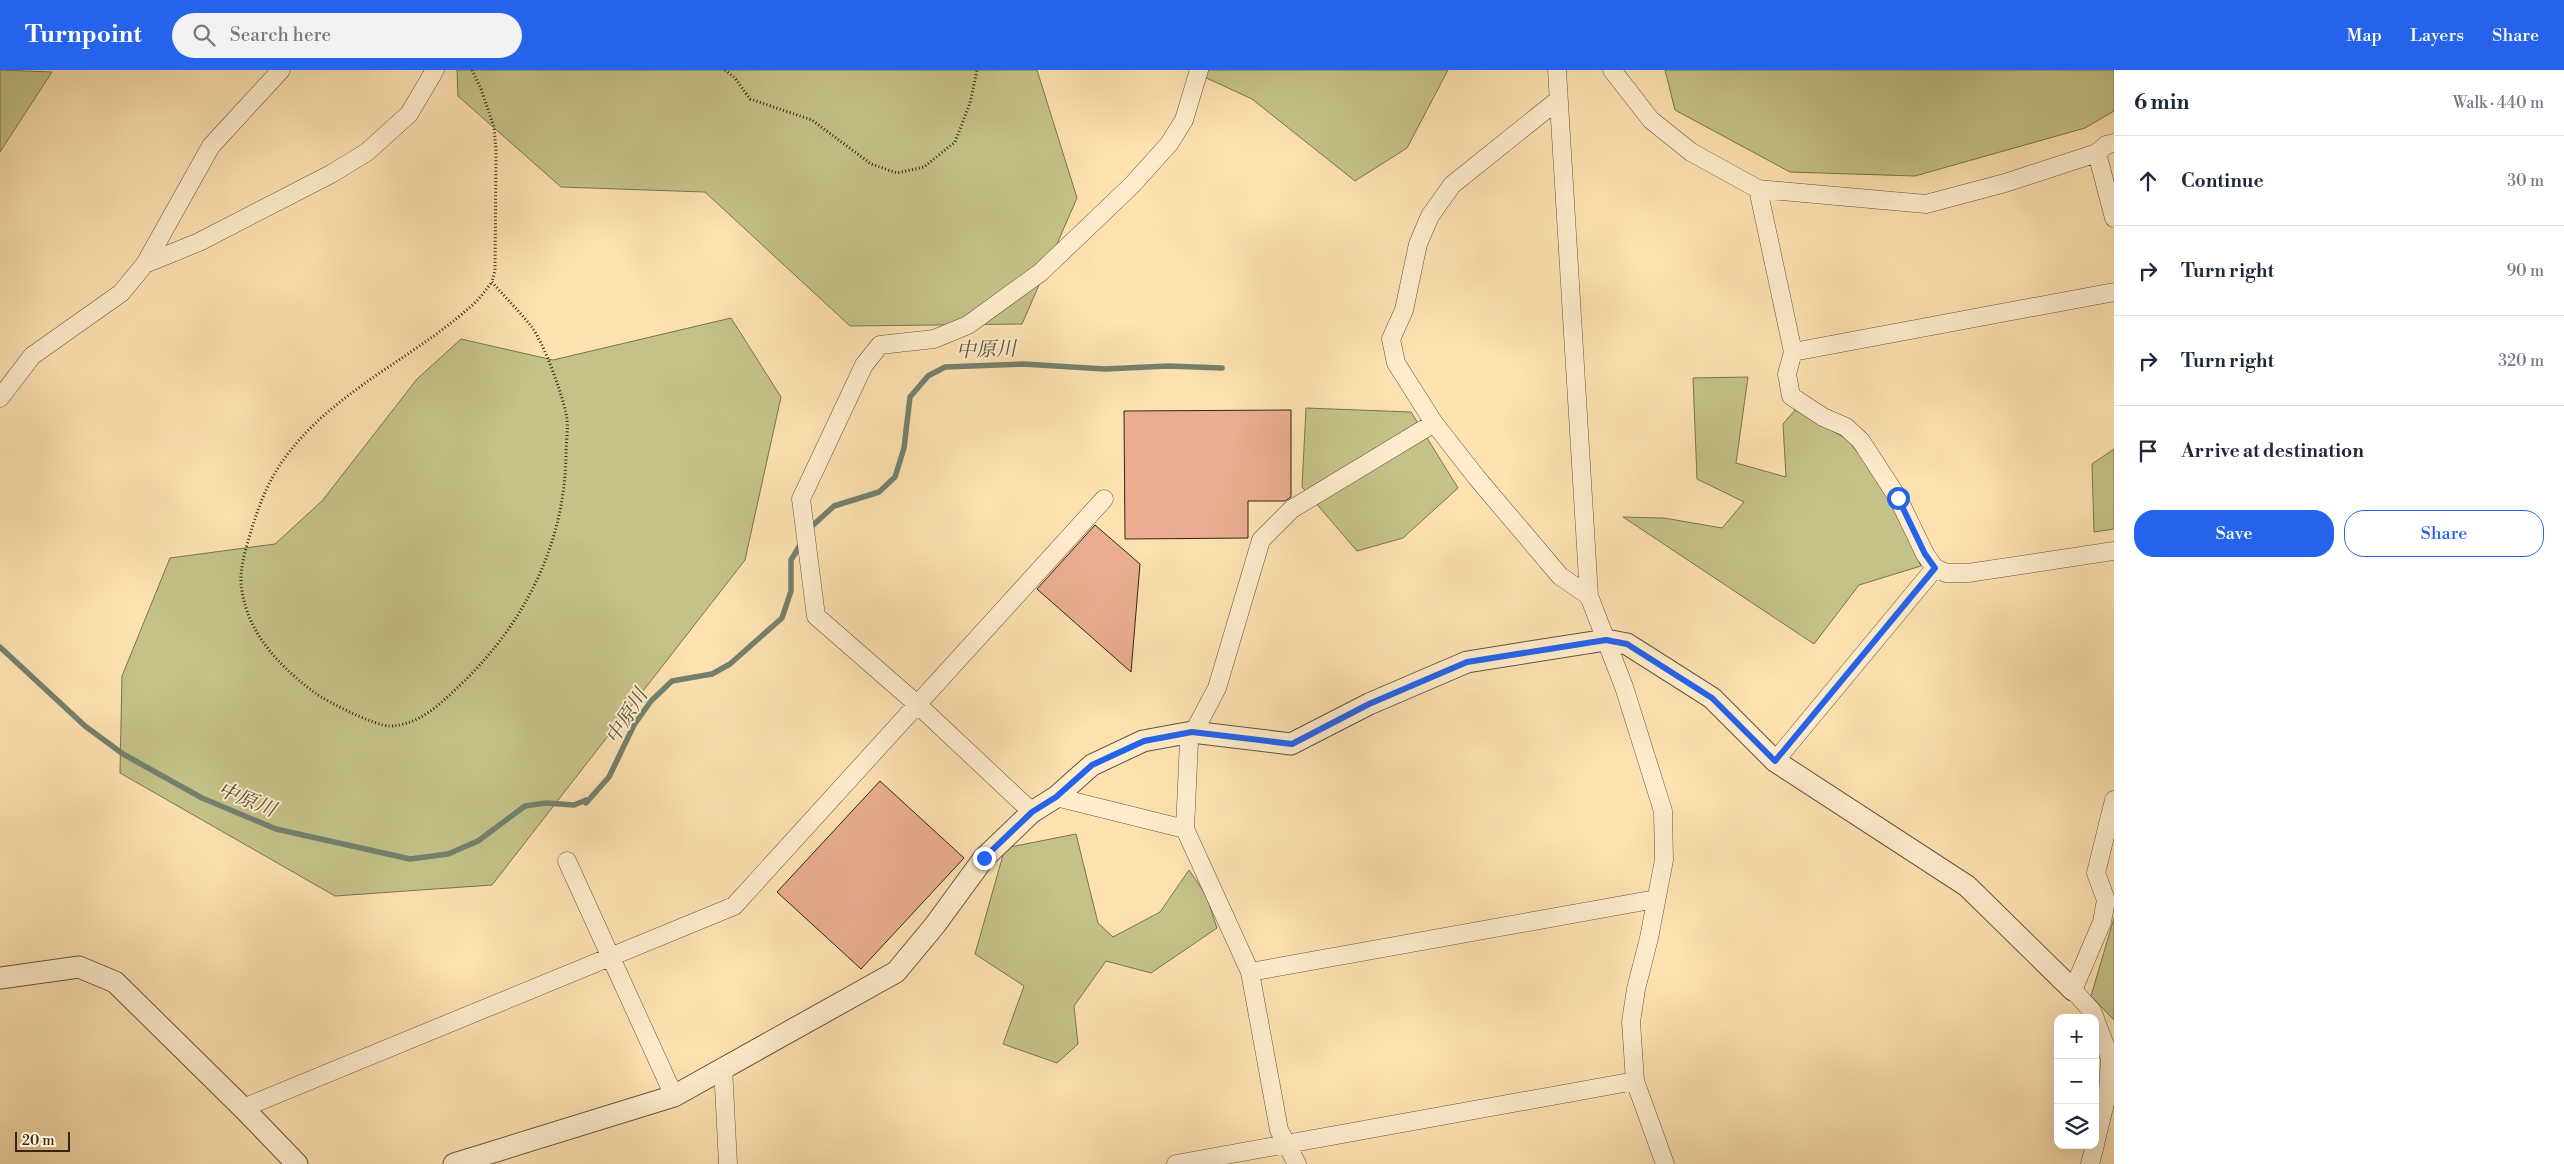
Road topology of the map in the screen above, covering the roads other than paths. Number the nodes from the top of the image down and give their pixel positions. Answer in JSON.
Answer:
{"nodes":[{"id":1,"x":282,"y":70,"type":"edge"},
{"id":2,"x":435,"y":70,"type":"edge"},
{"id":3,"x":1199,"y":70,"type":"edge"},
{"id":4,"x":1556,"y":70,"type":"edge"},
{"id":5,"x":1612,"y":70,"type":"edge"},
{"id":6,"x":1558,"y":100,"type":"junction"},
{"id":7,"x":2114,"y":143,"type":"edge"},
{"id":8,"x":2097,"y":154,"type":"junction"},
{"id":9,"x":1758,"y":189,"type":"junction"},
{"id":10,"x":2114,"y":218,"type":"edge"},
{"id":11,"x":145,"y":264,"type":"junction"},
{"id":12,"x":2114,"y":292,"type":"edge"},
{"id":13,"x":1793,"y":352,"type":"junction"},
{"id":14,"x":0,"y":398,"type":"edge"},
{"id":15,"x":1434,"y":423,"type":"junction"},
{"id":16,"x":1104,"y":499,"type":"dead end"},
{"id":17,"x":2114,"y":551,"type":"edge"},
{"id":18,"x":1935,"y":568,"type":"junction"},
{"id":19,"x":1589,"y":596,"type":"junction"},
{"id":20,"x":1606,"y":640,"type":"junction"},
{"id":21,"x":918,"y":705,"type":"junction"},
{"id":22,"x":1192,"y":732,"type":"junction"},
{"id":23,"x":1775,"y":761,"type":"junction"},
{"id":24,"x":1056,"y":797,"type":"junction"},
{"id":25,"x":2114,"y":800,"type":"edge"},
{"id":26,"x":1032,"y":812,"type":"junction"},
{"id":27,"x":1185,"y":829,"type":"junction"},
{"id":28,"x":567,"y":861,"type":"dead end"},
{"id":29,"x":1656,"y":898,"type":"junction"},
{"id":30,"x":2110,"y":899,"type":"edge"},
{"id":31,"x":2108,"y":923,"type":"edge"},
{"id":32,"x":611,"y":958,"type":"junction"},
{"id":33,"x":1250,"y":972,"type":"junction"},
{"id":34,"x":0,"y":978,"type":"edge"},
{"id":35,"x":2073,"y":990,"type":"junction"},
{"id":36,"x":2093,"y":1014,"type":"edge"},
{"id":37,"x":2099,"y":1029,"type":"edge"},
{"id":38,"x":723,"y":1067,"type":"junction"},
{"id":39,"x":1635,"y":1081,"type":"junction"},
{"id":40,"x":674,"y":1096,"type":"junction"},
{"id":41,"x":243,"y":1108,"type":"junction"},
{"id":42,"x":2099,"y":1128,"type":"edge"},
{"id":43,"x":1289,"y":1145,"type":"junction"},
{"id":44,"x":2094,"y":1149,"type":"edge"},
{"id":45,"x":297,"y":1164,"type":"edge"},
{"id":46,"x":454,"y":1164,"type":"edge"},
{"id":47,"x":728,"y":1164,"type":"edge"},
{"id":48,"x":1176,"y":1164,"type":"edge"},
{"id":49,"x":1297,"y":1164,"type":"edge"},
{"id":50,"x":1665,"y":1164,"type":"edge"},
{"id":51,"x":2090,"y":1164,"type":"edge"}],
"edges":[{"from":1,"to":11,"type":"street"},
{"from":2,"to":11,"type":"street"},
{"from":3,"to":21,"type":"street"},
{"from":4,"to":6,"type":"street"},
{"from":5,"to":9,"type":"street"},
{"from":6,"to":15,"type":"street"},
{"from":6,"to":19,"type":"street"},
{"from":7,"to":8,"type":"street"},
{"from":8,"to":9,"type":"street"},
{"from":8,"to":10,"type":"street"},
{"from":9,"to":13,"type":"street"},
{"from":11,"to":14,"type":"street"},
{"from":12,"to":13,"type":"street"},
{"from":13,"to":18,"type":"street"},
{"from":15,"to":19,"type":"street"},
{"from":15,"to":22,"type":"street"},
{"from":16,"to":21,"type":"street"},
{"from":17,"to":18,"type":"street"},
{"from":18,"to":23,"type":"street"},
{"from":19,"to":20,"type":"street"},
{"from":20,"to":22,"type":"street"},
{"from":20,"to":23,"type":"street"},
{"from":20,"to":29,"type":"street"},
{"from":21,"to":26,"type":"street"},
{"from":21,"to":32,"type":"street"},
{"from":22,"to":24,"type":"street"},
{"from":22,"to":27,"type":"street"},
{"from":23,"to":35,"type":"street"},
{"from":24,"to":26,"type":"street"},
{"from":24,"to":27,"type":"street"},
{"from":25,"to":30,"type":"street"},
{"from":26,"to":38,"type":"street"},
{"from":27,"to":33,"type":"street"},
{"from":28,"to":32,"type":"street"},
{"from":29,"to":33,"type":"street"},
{"from":29,"to":39,"type":"street"},
{"from":30,"to":31,"type":"street"},
{"from":31,"to":35,"type":"street"},
{"from":32,"to":40,"type":"street"},
{"from":32,"to":41,"type":"street"},
{"from":33,"to":43,"type":"street"},
{"from":34,"to":41,"type":"street"},
{"from":35,"to":36,"type":"street"},
{"from":37,"to":42,"type":"street"},
{"from":38,"to":40,"type":"street"},
{"from":38,"to":47,"type":"street"},
{"from":39,"to":43,"type":"street"},
{"from":39,"to":50,"type":"street"},
{"from":40,"to":46,"type":"street"},
{"from":41,"to":45,"type":"street"},
{"from":43,"to":48,"type":"street"},
{"from":43,"to":49,"type":"street"},
{"from":44,"to":51,"type":"street"}]}
